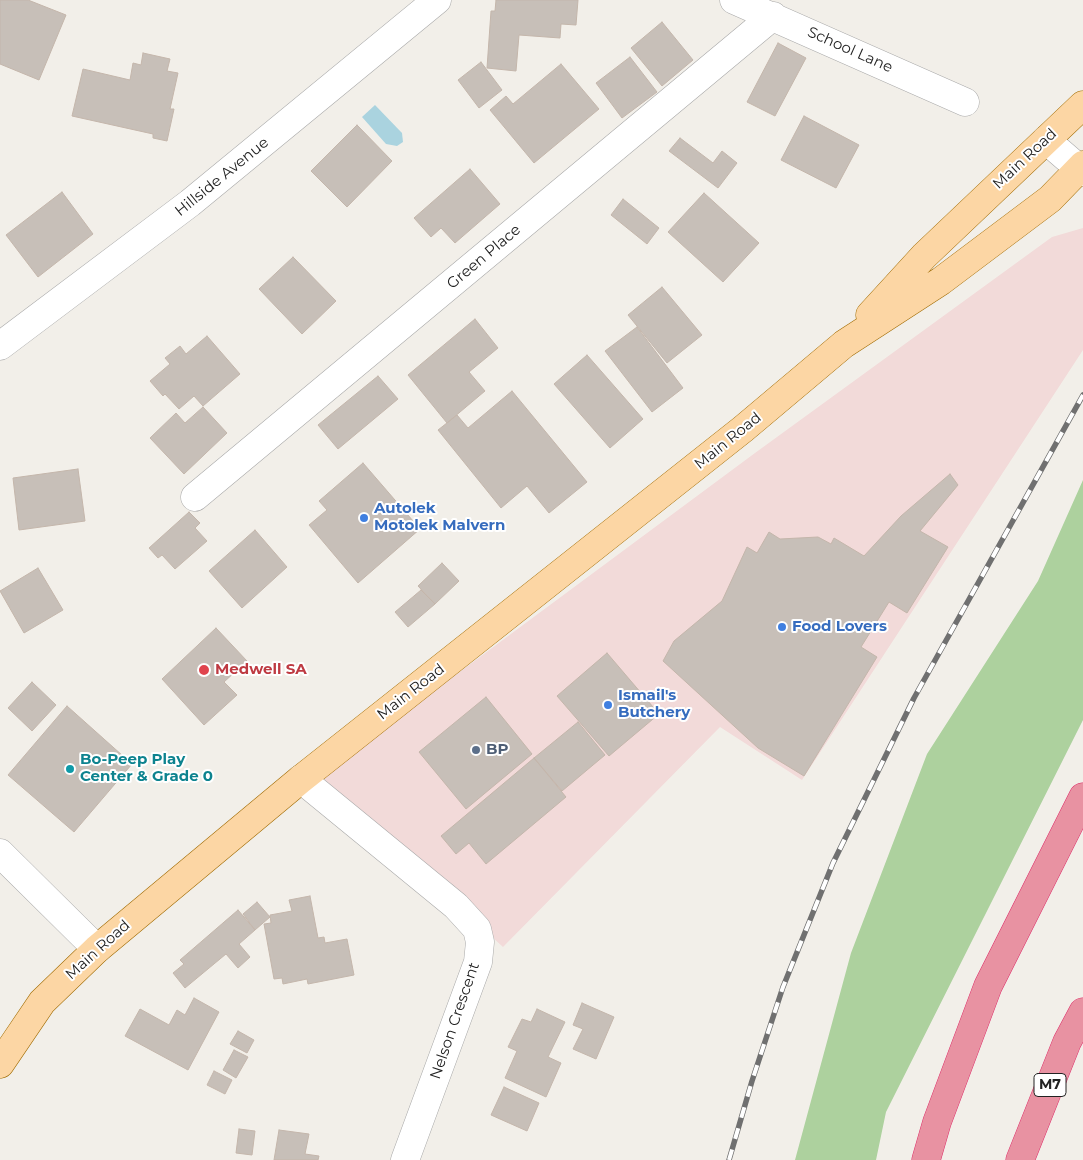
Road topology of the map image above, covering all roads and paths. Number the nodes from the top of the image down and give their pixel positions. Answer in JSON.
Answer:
{"nodes":[{"id":1,"x":437,"y":0,"type":"edge"},
{"id":2,"x":734,"y":0,"type":"edge"},
{"id":3,"x":773,"y":16,"type":"junction"},
{"id":4,"x":965,"y":102,"type":"dead end"},
{"id":5,"x":1083,"y":105,"type":"edge"},
{"id":6,"x":1046,"y":140,"type":"junction"},
{"id":7,"x":1082,"y":169,"type":"edge"},
{"id":8,"x":844,"y":344,"type":"junction"},
{"id":9,"x":0,"y":346,"type":"edge"},
{"id":10,"x":195,"y":497,"type":"dead end"},
{"id":11,"x":301,"y":779,"type":"junction"},
{"id":12,"x":1083,"y":797,"type":"edge"},
{"id":13,"x":0,"y":853,"type":"edge"},
{"id":14,"x":97,"y":949,"type":"junction"},
{"id":15,"x":1083,"y":1012,"type":"edge"},
{"id":16,"x":0,"y":1064,"type":"edge"},
{"id":17,"x":406,"y":1160,"type":"edge"},
{"id":18,"x":926,"y":1160,"type":"edge"},
{"id":19,"x":1020,"y":1160,"type":"edge"}],
"edges":[{"from":1,"to":9,"type":"street","name":"Hillside Avenue"},
{"from":2,"to":3,"type":"street","name":"School Lane"},
{"from":3,"to":4,"type":"street","name":"School Lane"},
{"from":3,"to":10,"type":"street","name":"Green Place"},
{"from":5,"to":6,"type":"main road","name":"Main Road"},
{"from":6,"to":7,"type":"street"},
{"from":6,"to":8,"type":"main road","name":"Main Road"},
{"from":7,"to":8,"type":"main road","name":"Main Road"},
{"from":8,"to":11,"type":"main road","name":"Main Road"},
{"from":11,"to":14,"type":"main road","name":"Main Road"},
{"from":11,"to":17,"type":"street","name":"Nelson Crescent"},
{"from":12,"to":18,"type":"highway"},
{"from":13,"to":14,"type":"street"},
{"from":14,"to":16,"type":"main road","name":"Main Road"},
{"from":15,"to":19,"type":"highway","number":"M7"}]}
